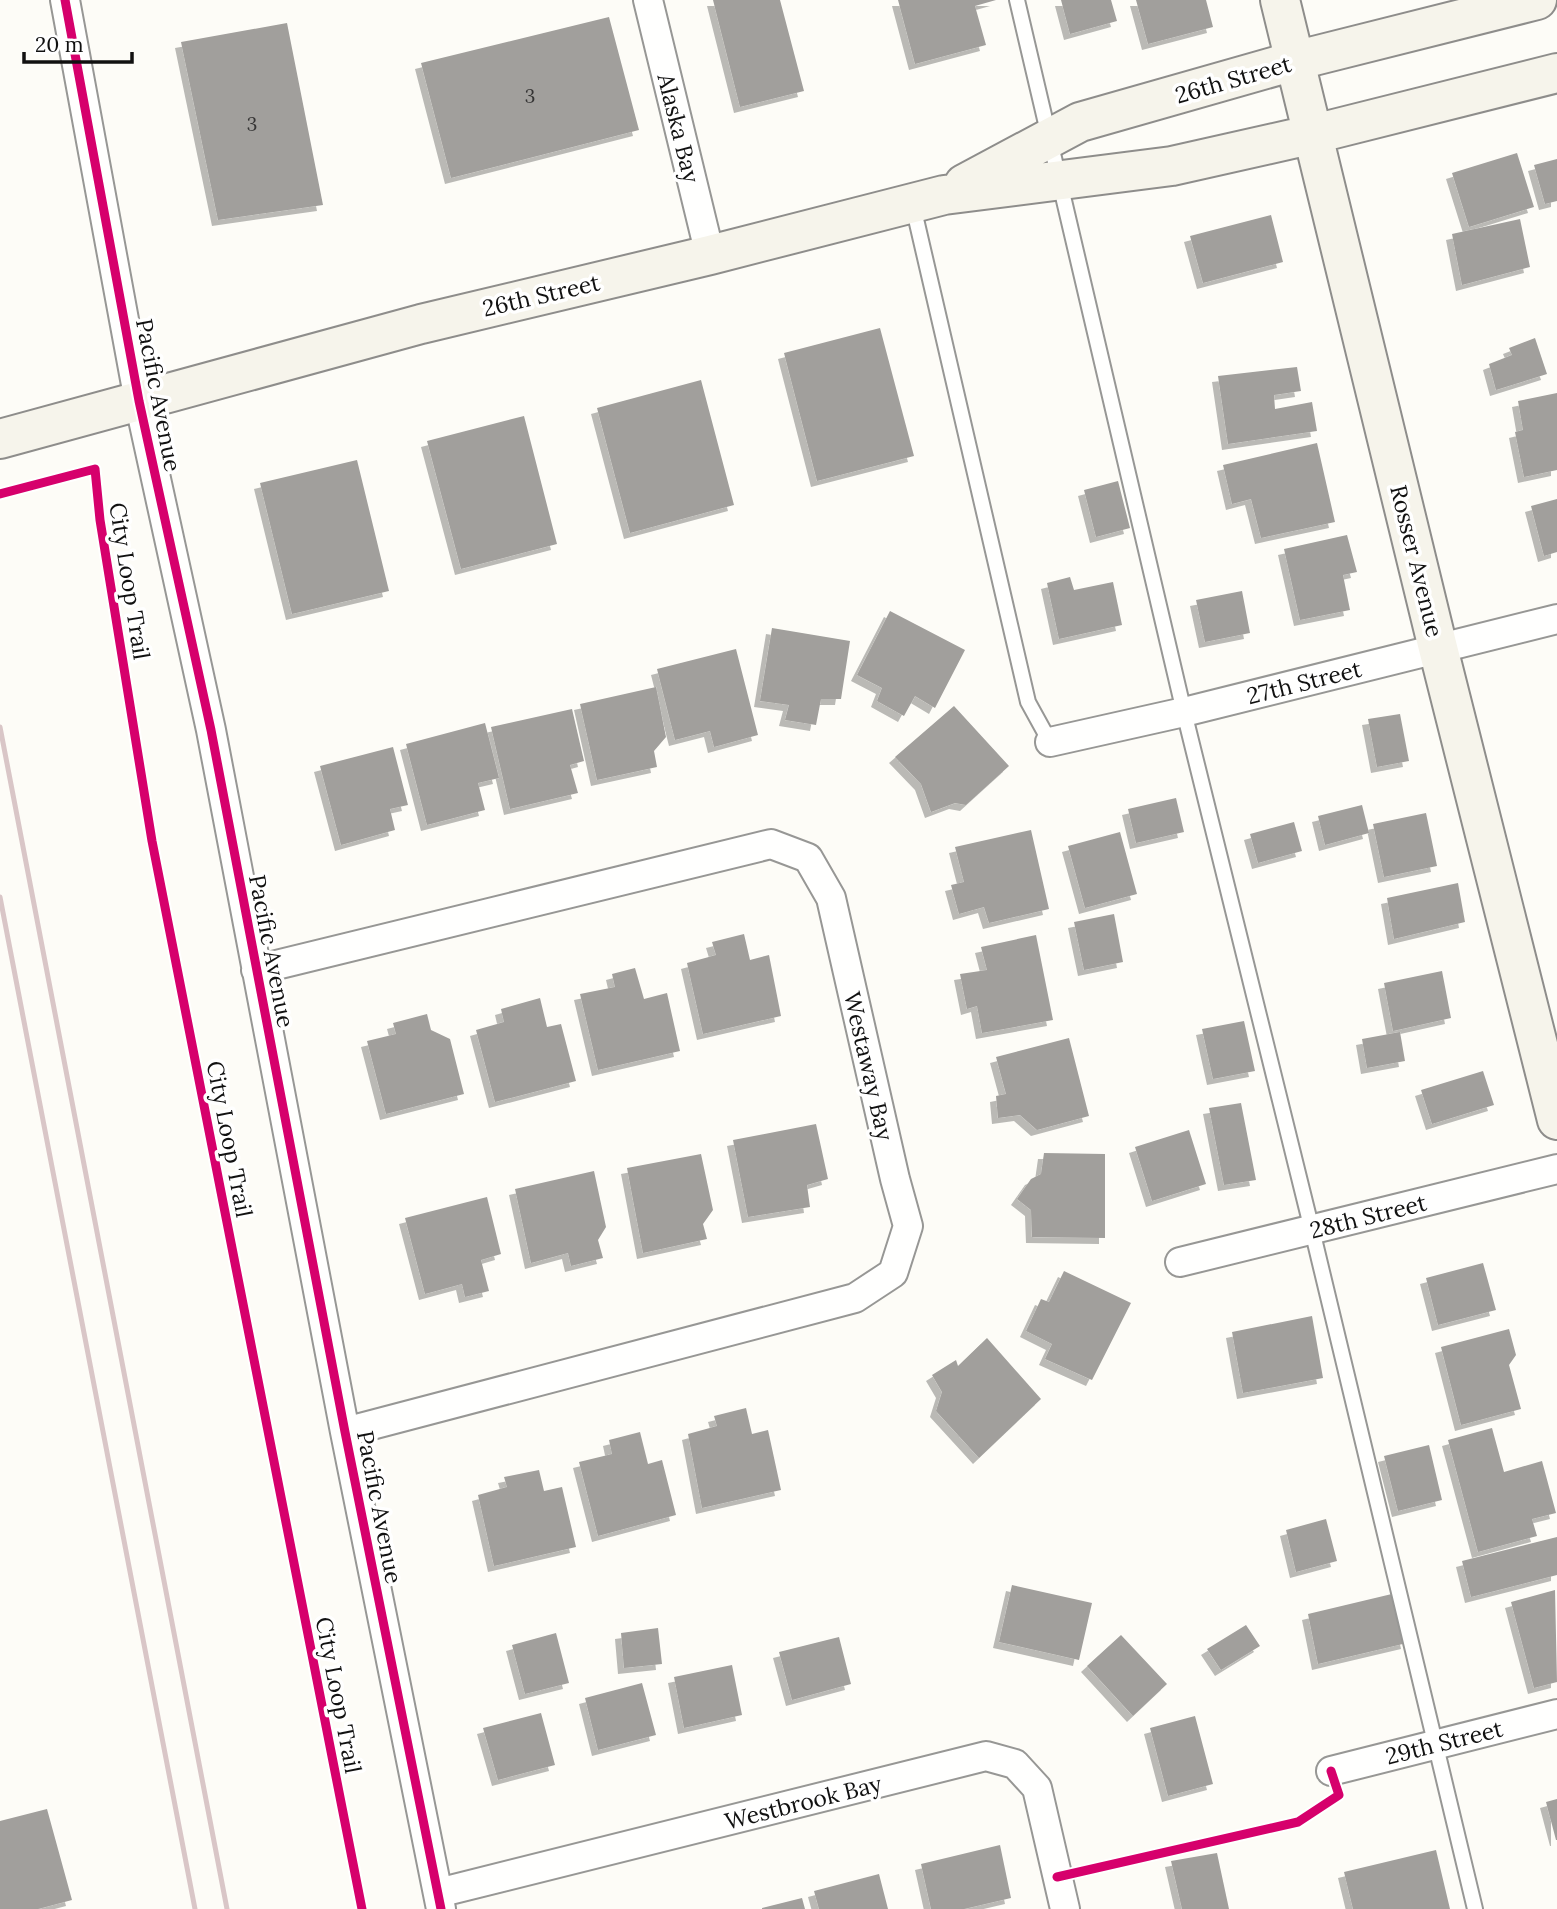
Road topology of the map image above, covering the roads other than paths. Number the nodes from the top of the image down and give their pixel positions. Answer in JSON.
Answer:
{"nodes":[{"id":1,"x":65,"y":0,"type":"edge"},
{"id":2,"x":648,"y":0,"type":"edge"},
{"id":3,"x":1017,"y":0,"type":"edge"},
{"id":4,"x":1280,"y":0,"type":"edge"},
{"id":5,"x":1537,"y":0,"type":"edge"},
{"id":6,"x":1294,"y":61,"type":"junction"},
{"id":7,"x":1557,"y":73,"type":"edge"},
{"id":8,"x":1314,"y":134,"type":"junction"},
{"id":9,"x":1050,"y":138,"type":"junction"},
{"id":10,"x":1060,"y":181,"type":"junction"},
{"id":11,"x":928,"y":200,"type":"junction"},
{"id":12,"x":710,"y":255,"type":"junction"},
{"id":13,"x":139,"y":401,"type":"junction"},
{"id":14,"x":0,"y":439,"type":"edge"},
{"id":15,"x":1557,"y":619,"type":"edge"},
{"id":16,"x":1438,"y":648,"type":"junction"},
{"id":17,"x":1184,"y":712,"type":"junction"},
{"id":18,"x":1050,"y":742,"type":"joint"},
{"id":19,"x":256,"y":970,"type":"junction"},
{"id":20,"x":1557,"y":1120,"type":"edge"},
{"id":21,"x":1557,"y":1169,"type":"edge"},
{"id":22,"x":1312,"y":1230,"type":"junction"},
{"id":23,"x":1180,"y":1262,"type":"dead end"},
{"id":24,"x":345,"y":1432,"type":"junction"},
{"id":25,"x":1557,"y":1714,"type":"edge"},
{"id":26,"x":1434,"y":1744,"type":"junction"},
{"id":27,"x":1331,"y":1771,"type":"dead end"},
{"id":28,"x":440,"y":1901,"type":"edge"},
{"id":29,"x":1065,"y":1909,"type":"edge"},
{"id":30,"x":1475,"y":1909,"type":"edge"}],
"edges":[{"from":1,"to":13,"type":"street","name":"Pacific Avenue"},
{"from":2,"to":12,"type":"street","name":"Alaska Bay"},
{"from":3,"to":9,"type":"lane"},
{"from":4,"to":6,"type":"street","name":"Rosser Avenue"},
{"from":5,"to":6,"type":"street","name":"26th Street"},
{"from":6,"to":8,"type":"street","name":"Rosser Avenue"},
{"from":6,"to":9,"type":"street","name":"26th Street"},
{"from":7,"to":8,"type":"street","name":"26th Street"},
{"from":8,"to":10,"type":"street","name":"26th Street"},
{"from":8,"to":16,"type":"street","name":"Rosser Avenue"},
{"from":9,"to":10,"type":"lane"},
{"from":9,"to":11,"type":"street","name":"26th Street"},
{"from":10,"to":11,"type":"street","name":"26th Street"},
{"from":10,"to":17,"type":"lane"},
{"from":11,"to":12,"type":"street","name":"26th Street"},
{"from":11,"to":18,"type":"lane"},
{"from":12,"to":13,"type":"street","name":"26th Street"},
{"from":13,"to":14,"type":"street","name":"26th Street"},
{"from":13,"to":19,"type":"street","name":"Pacific Avenue"},
{"from":15,"to":16,"type":"street","name":"27th Street"},
{"from":16,"to":17,"type":"street","name":"27th Street"},
{"from":16,"to":20,"type":"street","name":"Rosser Avenue"},
{"from":17,"to":18,"type":"street","name":"27th Street"},
{"from":17,"to":22,"type":"lane"},
{"from":19,"to":24,"type":"street","name":"Pacific Avenue"},
{"from":19,"to":24,"type":"street","name":"Westaway Bay"},
{"from":21,"to":22,"type":"street","name":"28th Street"},
{"from":22,"to":23,"type":"street","name":"28th Street"},
{"from":22,"to":26,"type":"lane"},
{"from":24,"to":28,"type":"street","name":"Pacific Avenue"},
{"from":25,"to":26,"type":"street","name":"29th Street"},
{"from":26,"to":27,"type":"street","name":"29th Street"},
{"from":26,"to":30,"type":"lane"},
{"from":28,"to":29,"type":"street","name":"Westbrook Bay"}]}
